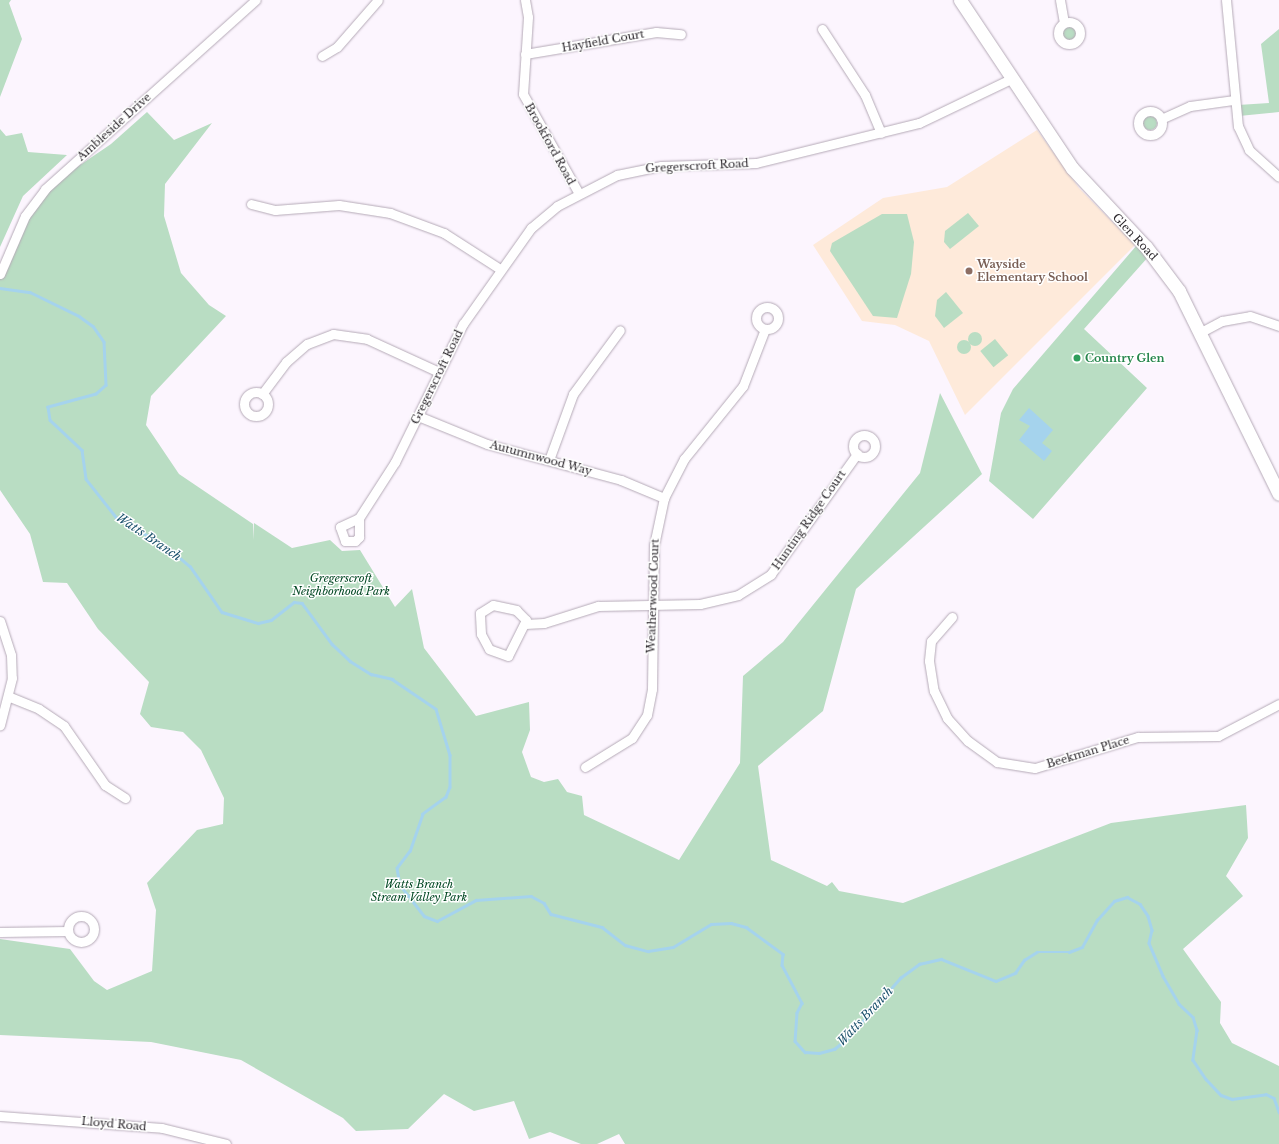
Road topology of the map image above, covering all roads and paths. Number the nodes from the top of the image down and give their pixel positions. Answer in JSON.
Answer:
{"nodes":[{"id":1,"x":256,"y":0,"type":"edge"},
{"id":2,"x":378,"y":0,"type":"edge"},
{"id":3,"x":525,"y":0,"type":"edge"},
{"id":4,"x":960,"y":0,"type":"edge"},
{"id":5,"x":1060,"y":0,"type":"edge"},
{"id":6,"x":1226,"y":0,"type":"edge"},
{"id":7,"x":1064,"y":23,"type":"dead end"},
{"id":8,"x":822,"y":29,"type":"dead end"},
{"id":9,"x":681,"y":34,"type":"dead end"},
{"id":10,"x":525,"y":54,"type":"junction"},
{"id":11,"x":322,"y":56,"type":"dead end"},
{"id":12,"x":1011,"y":79,"type":"junction"},
{"id":13,"x":1233,"y":100,"type":"junction"},
{"id":14,"x":1161,"y":119,"type":"dead end"},
{"id":15,"x":881,"y":133,"type":"junction"},
{"id":16,"x":1279,"y":177,"type":"edge"},
{"id":17,"x":578,"y":192,"type":"junction"},
{"id":18,"x":251,"y":204,"type":"dead end"},
{"id":19,"x":500,"y":269,"type":"junction"},
{"id":20,"x":0,"y":274,"type":"edge"},
{"id":21,"x":1279,"y":326,"type":"edge"},
{"id":22,"x":765,"y":329,"type":"dead end"},
{"id":23,"x":620,"y":330,"type":"dead end"},
{"id":24,"x":1201,"y":332,"type":"junction"},
{"id":25,"x":437,"y":371,"type":"junction"},
{"id":26,"x":262,"y":394,"type":"dead end"},
{"id":27,"x":418,"y":416,"type":"junction"},
{"id":28,"x":858,"y":454,"type":"dead end"},
{"id":29,"x":549,"y":460,"type":"junction"},
{"id":30,"x":1279,"y":494,"type":"edge"},
{"id":31,"x":664,"y":498,"type":"junction"},
{"id":32,"x":359,"y":518,"type":"dead end"},
{"id":33,"x":652,"y":603,"type":"junction"},
{"id":34,"x":952,"y":617,"type":"dead end"},
{"id":35,"x":0,"y":621,"type":"edge"},
{"id":36,"x":525,"y":624,"type":"junction"},
{"id":37,"x":10,"y":697,"type":"junction"},
{"id":38,"x":1279,"y":704,"type":"edge"},
{"id":39,"x":0,"y":725,"type":"edge"},
{"id":40,"x":585,"y":767,"type":"dead end"},
{"id":41,"x":125,"y":798,"type":"dead end"},
{"id":42,"x":68,"y":931,"type":"dead end"},
{"id":43,"x":0,"y":932,"type":"edge"},
{"id":44,"x":0,"y":1116,"type":"edge"},
{"id":45,"x":226,"y":1144,"type":"edge"}],
"edges":[{"from":1,"to":20,"type":"street","name":"Ambleside Drive"},
{"from":2,"to":11,"type":"street"},
{"from":3,"to":10,"type":"street","name":"Brookford Road"},
{"from":4,"to":12,"type":"main road","name":"Glen Road"},
{"from":5,"to":7,"type":"street"},
{"from":6,"to":13,"type":"street"},
{"from":8,"to":15,"type":"street"},
{"from":9,"to":10,"type":"street","name":"Hayfield Court"},
{"from":10,"to":17,"type":"street","name":"Brookford Road"},
{"from":12,"to":15,"type":"street","name":"Gregerscroft Road"},
{"from":12,"to":24,"type":"main road","name":"Glen Road"},
{"from":13,"to":14,"type":"street"},
{"from":13,"to":16,"type":"street"},
{"from":15,"to":17,"type":"street","name":"Gregerscroft Road"},
{"from":17,"to":19,"type":"street","name":"Gregerscroft Road"},
{"from":18,"to":19,"type":"street"},
{"from":19,"to":25,"type":"street","name":"Gregerscroft Road"},
{"from":21,"to":24,"type":"street"},
{"from":22,"to":31,"type":"street","name":"Weatherwood Court"},
{"from":23,"to":29,"type":"street"},
{"from":24,"to":30,"type":"main road","name":"Glen Road"},
{"from":25,"to":26,"type":"street"},
{"from":25,"to":27,"type":"street","name":"Gregerscroft Road"},
{"from":27,"to":29,"type":"street","name":"Autumnwood Way"},
{"from":27,"to":32,"type":"street","name":"Gregerscroft Road"},
{"from":28,"to":33,"type":"street","name":"Hunting Ridge Court"},
{"from":29,"to":31,"type":"street","name":"Autumnwood Way"},
{"from":31,"to":33,"type":"street","name":"Weatherwood Court"},
{"from":33,"to":36,"type":"street","name":"Hunting Ridge Court"},
{"from":33,"to":40,"type":"street","name":"Weatherwood Court"},
{"from":34,"to":38,"type":"street","name":"Beekman Place"},
{"from":35,"to":37,"type":"street"},
{"from":36,"to":36,"type":"street"},
{"from":37,"to":39,"type":"street"},
{"from":37,"to":41,"type":"street"},
{"from":42,"to":43,"type":"street"},
{"from":44,"to":45,"type":"street","name":"Lloyd Road"}]}
